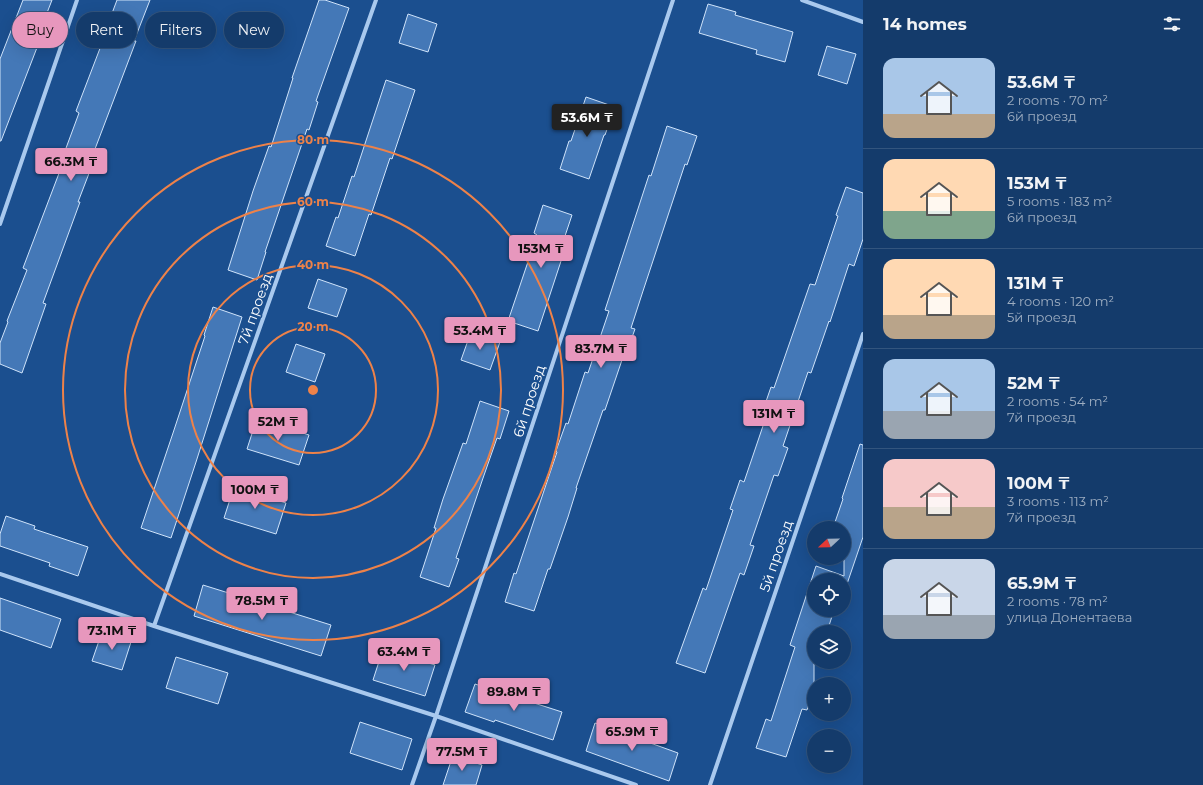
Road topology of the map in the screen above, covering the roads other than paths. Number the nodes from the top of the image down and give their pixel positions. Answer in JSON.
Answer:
{"nodes":[{"id":1,"x":77,"y":0,"type":"edge"},
{"id":2,"x":376,"y":0,"type":"edge"},
{"id":3,"x":673,"y":0,"type":"edge"},
{"id":4,"x":802,"y":0,"type":"edge"},
{"id":5,"x":863,"y":22,"type":"edge"},
{"id":6,"x":0,"y":224,"type":"edge"},
{"id":7,"x":863,"y":334,"type":"edge"},
{"id":8,"x":0,"y":574,"type":"edge"},
{"id":9,"x":154,"y":626,"type":"junction"},
{"id":10,"x":436,"y":716,"type":"junction"},
{"id":11,"x":412,"y":785,"type":"edge"},
{"id":12,"x":636,"y":785,"type":"edge"},
{"id":13,"x":710,"y":785,"type":"edge"}],
"edges":[{"from":1,"to":6,"type":"street"},
{"from":2,"to":9,"type":"street","name":"7й проезд"},
{"from":3,"to":10,"type":"street","name":"6й проезд"},
{"from":4,"to":5,"type":"street"},
{"from":7,"to":13,"type":"street","name":"5й проезд"},
{"from":8,"to":9,"type":"street"},
{"from":9,"to":10,"type":"street"},
{"from":10,"to":11,"type":"street","name":"6й проезд"},
{"from":10,"to":12,"type":"street"}]}
